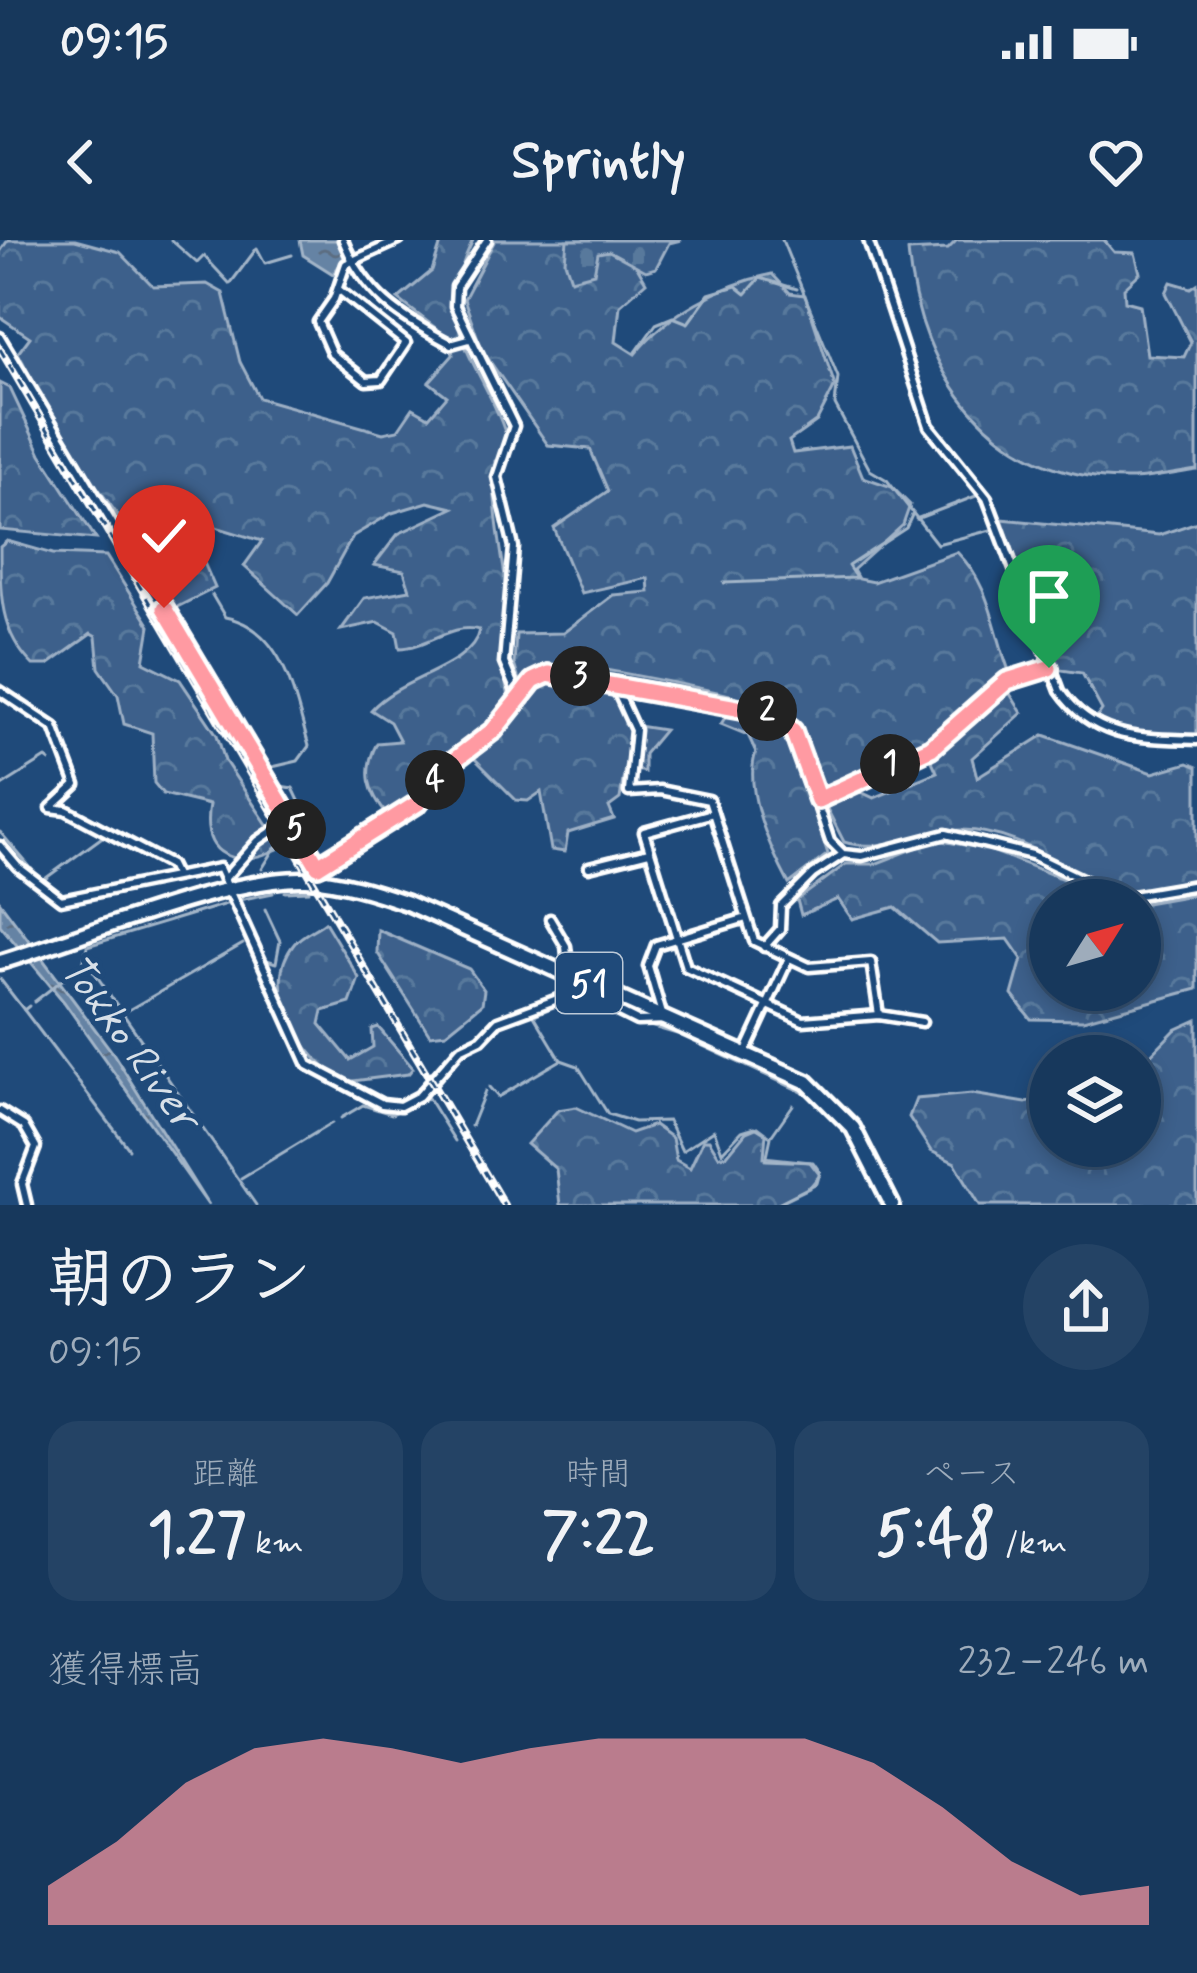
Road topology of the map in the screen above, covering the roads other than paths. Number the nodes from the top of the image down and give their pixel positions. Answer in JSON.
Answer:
{"nodes":[{"id":1,"x":344,"y":240,"type":"edge"},
{"id":2,"x":399,"y":240,"type":"edge"},
{"id":3,"x":487,"y":240,"type":"edge"},
{"id":4,"x":868,"y":240,"type":"edge"},
{"id":5,"x":351,"y":259,"type":"junction"},
{"id":6,"x":338,"y":289,"type":"junction"},
{"id":7,"x":0,"y":337,"type":"edge"},
{"id":8,"x":469,"y":339,"type":"junction"},
{"id":9,"x":1049,"y":668,"type":"junction"},
{"id":10,"x":613,"y":682,"type":"junction"},
{"id":11,"x":0,"y":691,"type":"edge"},
{"id":12,"x":518,"y":696,"type":"junction"},
{"id":13,"x":1197,"y":740,"type":"edge"},
{"id":14,"x":818,"y":800,"type":"junction"},
{"id":15,"x":714,"y":813,"type":"junction"},
{"id":16,"x":290,"y":819,"type":"junction"},
{"id":17,"x":0,"y":846,"type":"edge"},
{"id":18,"x":649,"y":852,"type":"junction"},
{"id":19,"x":843,"y":854,"type":"junction"},
{"id":20,"x":318,"y":866,"type":"junction"},
{"id":21,"x":589,"y":867,"type":"dead end"},
{"id":22,"x":175,"y":875,"type":"junction"},
{"id":23,"x":307,"y":880,"type":"junction"},
{"id":24,"x":226,"y":885,"type":"junction"},
{"id":25,"x":1197,"y":885,"type":"edge"},
{"id":26,"x":550,"y":919,"type":"dead end"},
{"id":27,"x":743,"y":919,"type":"junction"},
{"id":28,"x":674,"y":938,"type":"junction"},
{"id":29,"x":764,"y":947,"type":"junction"},
{"id":30,"x":789,"y":958,"type":"junction"},
{"id":31,"x":2,"y":961,"type":"edge"},
{"id":32,"x":569,"y":974,"type":"junction"},
{"id":33,"x":767,"y":1007,"type":"junction"},
{"id":34,"x":879,"y":1016,"type":"junction"},
{"id":35,"x":666,"y":1017,"type":"junction"},
{"id":36,"x":922,"y":1022,"type":"dead end"},
{"id":37,"x":746,"y":1051,"type":"junction"},
{"id":38,"x":0,"y":1111,"type":"edge"},
{"id":39,"x":26,"y":1205,"type":"edge"},
{"id":40,"x":892,"y":1205,"type":"edge"}],
"edges":[{"from":1,"to":5,"type":"street"},
{"from":2,"to":5,"type":"street"},
{"from":3,"to":8,"type":"street"},
{"from":4,"to":9,"type":"street"},
{"from":5,"to":6,"type":"street"},
{"from":5,"to":8,"type":"street"},
{"from":6,"to":6,"type":"street"},
{"from":7,"to":16,"type":"street"},
{"from":8,"to":12,"type":"street"},
{"from":9,"to":13,"type":"street"},
{"from":9,"to":14,"type":"street"},
{"from":10,"to":12,"type":"street"},
{"from":10,"to":14,"type":"street"},
{"from":10,"to":15,"type":"street"},
{"from":11,"to":22,"type":"street"},
{"from":12,"to":20,"type":"street"},
{"from":14,"to":19,"type":"street"},
{"from":15,"to":18,"type":"street"},
{"from":15,"to":27,"type":"street"},
{"from":16,"to":20,"type":"street"},
{"from":16,"to":24,"type":"street"},
{"from":17,"to":22,"type":"street"},
{"from":18,"to":21,"type":"street"},
{"from":18,"to":28,"type":"street"},
{"from":19,"to":25,"type":"street"},
{"from":19,"to":29,"type":"street"},
{"from":20,"to":23,"type":"street"},
{"from":22,"to":24,"type":"street"},
{"from":23,"to":24,"type":"highway","number":"51"},
{"from":23,"to":32,"type":"highway","number":"51"},
{"from":24,"to":31,"type":"highway","number":"51"},
{"from":24,"to":35,"type":"street"},
{"from":26,"to":32,"type":"street"},
{"from":27,"to":28,"type":"street"},
{"from":27,"to":29,"type":"street"},
{"from":28,"to":33,"type":"street"},
{"from":28,"to":35,"type":"street"},
{"from":29,"to":30,"type":"street"},
{"from":30,"to":33,"type":"street"},
{"from":30,"to":34,"type":"street"},
{"from":32,"to":35,"type":"highway","number":"51"},
{"from":33,"to":34,"type":"street"},
{"from":33,"to":37,"type":"street"},
{"from":34,"to":36,"type":"street"},
{"from":35,"to":37,"type":"highway","number":"51"},
{"from":37,"to":40,"type":"highway","number":"51"},
{"from":38,"to":39,"type":"street"}]}
